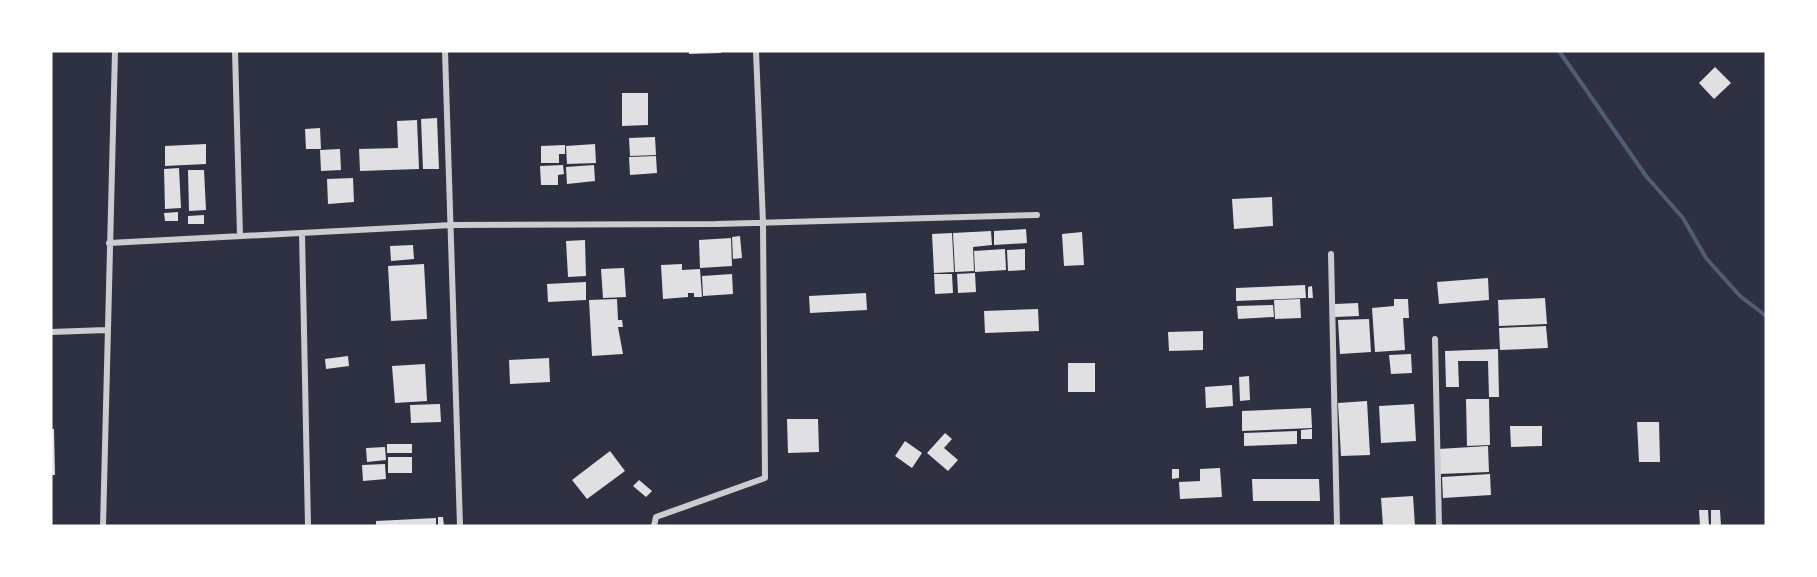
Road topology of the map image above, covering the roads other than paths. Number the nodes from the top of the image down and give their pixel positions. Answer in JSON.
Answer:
{"nodes":[{"id":1,"x":115,"y":51,"type":"edge"},
{"id":2,"x":235,"y":51,"type":"edge"},
{"id":3,"x":445,"y":51,"type":"edge"},
{"id":4,"x":756,"y":51,"type":"edge"},
{"id":5,"x":1037,"y":215,"type":"dead end"},
{"id":6,"x":763,"y":223,"type":"junction"},
{"id":7,"x":452,"y":225,"type":"junction"},
{"id":8,"x":302,"y":233,"type":"junction"},
{"id":9,"x":240,"y":236,"type":"junction"},
{"id":10,"x":109,"y":243,"type":"junction"},
{"id":11,"x":1331,"y":254,"type":"dead end"},
{"id":12,"x":106,"y":330,"type":"junction"},
{"id":13,"x":51,"y":333,"type":"edge"},
{"id":14,"x":1435,"y":339,"type":"dead end"},
{"id":15,"x":103,"y":526,"type":"edge"},
{"id":16,"x":308,"y":526,"type":"edge"},
{"id":17,"x":460,"y":526,"type":"edge"},
{"id":18,"x":654,"y":526,"type":"edge"},
{"id":19,"x":1337,"y":526,"type":"edge"},
{"id":20,"x":1439,"y":526,"type":"edge"}],
"edges":[{"from":1,"to":10,"type":"street"},
{"from":2,"to":9,"type":"street"},
{"from":3,"to":7,"type":"street"},
{"from":4,"to":6,"type":"street"},
{"from":5,"to":6,"type":"street"},
{"from":6,"to":7,"type":"street"},
{"from":6,"to":18,"type":"street"},
{"from":7,"to":8,"type":"street"},
{"from":7,"to":17,"type":"street"},
{"from":8,"to":9,"type":"street"},
{"from":8,"to":16,"type":"street"},
{"from":9,"to":10,"type":"street"},
{"from":10,"to":12,"type":"street"},
{"from":11,"to":19,"type":"street"},
{"from":12,"to":13,"type":"street"},
{"from":12,"to":15,"type":"street"},
{"from":14,"to":20,"type":"street"}]}
